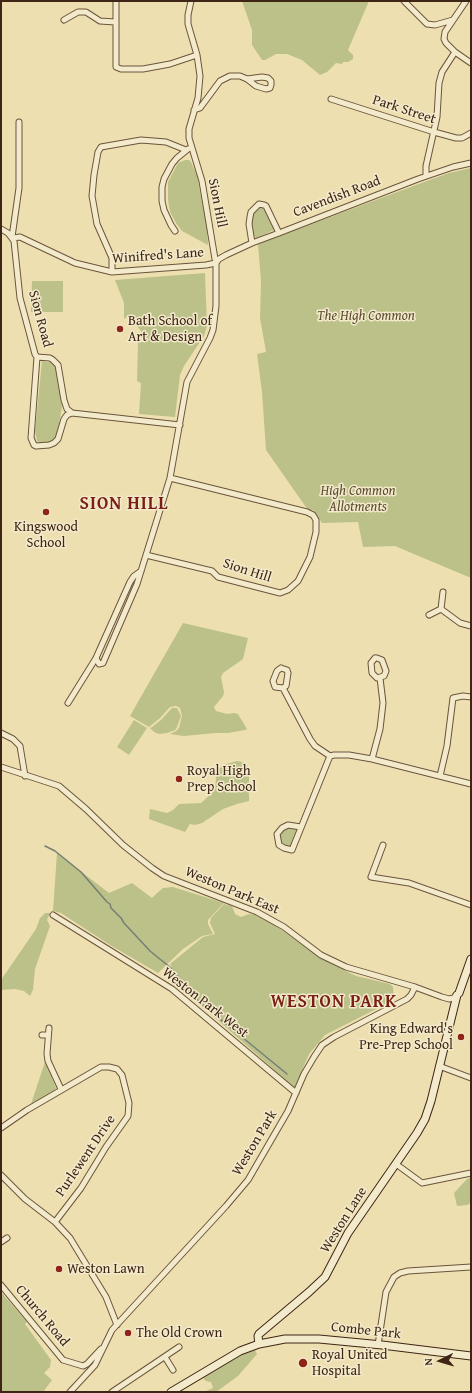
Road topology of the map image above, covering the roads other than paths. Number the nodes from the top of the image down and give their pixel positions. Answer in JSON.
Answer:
{"nodes":[{"id":1,"x":116,"y":1,"type":"edge"},
{"id":2,"x":191,"y":1,"type":"edge"},
{"id":3,"x":404,"y":1,"type":"edge"},
{"id":4,"x":466,"y":1,"type":"edge"},
{"id":5,"x":64,"y":20,"type":"dead end"},
{"id":6,"x":454,"y":20,"type":"junction"},
{"id":7,"x":116,"y":22,"type":"junction"},
{"id":8,"x":455,"y":52,"type":"junction"},
{"id":9,"x":197,"y":56,"type":"junction"},
{"id":10,"x":471,"y":63,"type":"edge"},
{"id":11,"x":247,"y":79,"type":"dead end"},
{"id":12,"x":331,"y":99,"type":"dead end"},
{"id":13,"x":194,"y":110,"type":"junction"},
{"id":14,"x":19,"y":122,"type":"dead end"},
{"id":15,"x":434,"y":132,"type":"junction"},
{"id":16,"x":471,"y":133,"type":"edge"},
{"id":17,"x":188,"y":149,"type":"junction"},
{"id":18,"x":471,"y":163,"type":"edge"},
{"id":19,"x":426,"y":176,"type":"junction"},
{"id":20,"x":1,"y":229,"type":"edge"},
{"id":21,"x":175,"y":231,"type":"dead end"},
{"id":22,"x":278,"y":232,"type":"junction"},
{"id":23,"x":12,"y":238,"type":"junction"},
{"id":24,"x":252,"y":243,"type":"junction"},
{"id":25,"x":217,"y":262,"type":"junction"},
{"id":26,"x":112,"y":272,"type":"junction"},
{"id":27,"x":37,"y":357,"type":"junction"},
{"id":28,"x":72,"y":413,"type":"junction"},
{"id":29,"x":180,"y":426,"type":"junction"},
{"id":30,"x":170,"y":478,"type":"junction"},
{"id":31,"x":146,"y":554,"type":"junction"},
{"id":32,"x":141,"y":571,"type":"junction"},
{"id":33,"x":443,"y":592,"type":"dead end"},
{"id":34,"x":441,"y":609,"type":"junction"},
{"id":35,"x":429,"y":616,"type":"dead end"},
{"id":36,"x":471,"y":626,"type":"edge"},
{"id":37,"x":96,"y":658,"type":"junction"},
{"id":38,"x":380,"y":678,"type":"dead end"},
{"id":39,"x":283,"y":688,"type":"dead end"},
{"id":40,"x":471,"y":698,"type":"edge"},
{"id":41,"x":68,"y":703,"type":"dead end"},
{"id":42,"x":1,"y":733,"type":"edge"},
{"id":43,"x":330,"y":756,"type":"junction"},
{"id":44,"x":372,"y":759,"type":"junction"},
{"id":45,"x":1,"y":767,"type":"edge"},
{"id":46,"x":25,"y":776,"type":"junction"},
{"id":47,"x":440,"y":776,"type":"junction"},
{"id":48,"x":471,"y":784,"type":"edge"},
{"id":49,"x":302,"y":827,"type":"junction"},
{"id":50,"x":383,"y":844,"type":"dead end"},
{"id":51,"x":471,"y":905,"type":"edge"},
{"id":52,"x":53,"y":915,"type":"dead end"},
{"id":53,"x":471,"y":959,"type":"edge"},
{"id":54,"x":415,"y":987,"type":"junction"},
{"id":55,"x":458,"y":994,"type":"junction"},
{"id":56,"x":49,"y":1028,"type":"dead end"},
{"id":57,"x":42,"y":1035,"type":"dead end"},
{"id":58,"x":48,"y":1035,"type":"junction"},
{"id":59,"x":439,"y":1066,"type":"junction"},
{"id":60,"x":471,"y":1078,"type":"edge"},
{"id":61,"x":61,"y":1090,"type":"junction"},
{"id":62,"x":296,"y":1093,"type":"junction"},
{"id":63,"x":1,"y":1128,"type":"edge"},
{"id":64,"x":396,"y":1164,"type":"junction"},
{"id":65,"x":471,"y":1173,"type":"edge"},
{"id":66,"x":1,"y":1175,"type":"edge"},
{"id":67,"x":55,"y":1222,"type":"junction"},
{"id":68,"x":6,"y":1238,"type":"dead end"},
{"id":69,"x":1,"y":1242,"type":"edge"},
{"id":70,"x":471,"y":1267,"type":"edge"},
{"id":71,"x":1,"y":1285,"type":"edge"},
{"id":72,"x":117,"y":1325,"type":"junction"},
{"id":73,"x":258,"y":1344,"type":"junction"},
{"id":74,"x":104,"y":1345,"type":"junction"},
{"id":75,"x":378,"y":1345,"type":"junction"},
{"id":76,"x":180,"y":1347,"type":"dead end"},
{"id":77,"x":471,"y":1356,"type":"edge"},
{"id":78,"x":165,"y":1357,"type":"junction"},
{"id":79,"x":173,"y":1370,"type":"dead end"},
{"id":80,"x":70,"y":1392,"type":"edge"},
{"id":81,"x":112,"y":1392,"type":"edge"},
{"id":82,"x":171,"y":1392,"type":"edge"}],
"edges":[{"from":1,"to":7,"type":"street"},
{"from":2,"to":9,"type":"street","name":"Sion Hill"},
{"from":3,"to":6,"type":"street"},
{"from":4,"to":6,"type":"street"},
{"from":5,"to":7,"type":"street"},
{"from":6,"to":8,"type":"street"},
{"from":7,"to":9,"type":"street"},
{"from":8,"to":10,"type":"street"},
{"from":8,"to":15,"type":"street"},
{"from":9,"to":13,"type":"street","name":"Sion Hill"},
{"from":11,"to":13,"type":"street"},
{"from":12,"to":15,"type":"street","name":"Park Street"},
{"from":13,"to":17,"type":"street","name":"Sion Hill"},
{"from":14,"to":23,"type":"street","name":"Sion Road"},
{"from":15,"to":16,"type":"street","name":"Park Street"},
{"from":15,"to":19,"type":"street"},
{"from":17,"to":21,"type":"street"},
{"from":17,"to":25,"type":"street","name":"Sion Hill"},
{"from":17,"to":26,"type":"street"},
{"from":18,"to":19,"type":"street","name":"Cavendish Road"},
{"from":19,"to":22,"type":"street","name":"Cavendish Road"},
{"from":20,"to":23,"type":"street"},
{"from":22,"to":24,"type":"street","name":"Cavendish Road"},
{"from":22,"to":24,"type":"street"},
{"from":23,"to":26,"type":"street","name":"Winifred's Lane"},
{"from":23,"to":27,"type":"street","name":"Sion Road"},
{"from":24,"to":25,"type":"street","name":"Cavendish Road"},
{"from":25,"to":26,"type":"street","name":"Winifred's Lane"},
{"from":25,"to":29,"type":"street","name":"Sion Hill"},
{"from":27,"to":28,"type":"street","name":"Sion Road"},
{"from":27,"to":28,"type":"street"},
{"from":28,"to":29,"type":"street"},
{"from":29,"to":30,"type":"street","name":"Sion Hill"},
{"from":30,"to":31,"type":"street","name":"Sion Hill"},
{"from":30,"to":31,"type":"street","name":"Sion Hill"},
{"from":31,"to":32,"type":"street"},
{"from":32,"to":37,"type":"street"},
{"from":32,"to":37,"type":"street"},
{"from":33,"to":34,"type":"street"},
{"from":34,"to":35,"type":"street"},
{"from":34,"to":36,"type":"street"},
{"from":37,"to":41,"type":"street"},
{"from":38,"to":44,"type":"street"},
{"from":39,"to":43,"type":"street"},
{"from":40,"to":47,"type":"street"},
{"from":42,"to":46,"type":"street"},
{"from":43,"to":44,"type":"street"},
{"from":43,"to":49,"type":"street"},
{"from":44,"to":47,"type":"street"},
{"from":45,"to":46,"type":"street"},
{"from":46,"to":54,"type":"street","name":"Weston Park East"},
{"from":47,"to":48,"type":"street"},
{"from":49,"to":49,"type":"street"},
{"from":50,"to":51,"type":"street"},
{"from":52,"to":62,"type":"street","name":"Weston Park West"},
{"from":53,"to":55,"type":"street","name":"Weston Lane"},
{"from":54,"to":55,"type":"street","name":"Weston Park East"},
{"from":54,"to":62,"type":"street","name":"Weston Park"},
{"from":55,"to":59,"type":"street","name":"Weston Lane"},
{"from":56,"to":58,"type":"street"},
{"from":57,"to":58,"type":"street"},
{"from":58,"to":61,"type":"street"},
{"from":59,"to":60,"type":"street"},
{"from":59,"to":64,"type":"street","name":"Weston Lane"},
{"from":61,"to":63,"type":"street","name":"Purlewent Drive"},
{"from":61,"to":67,"type":"street","name":"Purlewent Drive"},
{"from":62,"to":72,"type":"street","name":"Weston Park"},
{"from":64,"to":65,"type":"street"},
{"from":64,"to":73,"type":"street","name":"Weston Lane"},
{"from":66,"to":67,"type":"street"},
{"from":67,"to":72,"type":"street"},
{"from":68,"to":69,"type":"street"},
{"from":70,"to":75,"type":"street"},
{"from":71,"to":74,"type":"street","name":"Church Road"},
{"from":72,"to":74,"type":"street","name":"Weston Park"},
{"from":73,"to":75,"type":"street","name":"Combe Park"},
{"from":73,"to":82,"type":"street"},
{"from":74,"to":80,"type":"street"},
{"from":75,"to":77,"type":"street","name":"Combe Park"},
{"from":76,"to":78,"type":"street"},
{"from":78,"to":79,"type":"street"},
{"from":78,"to":81,"type":"street"}]}
